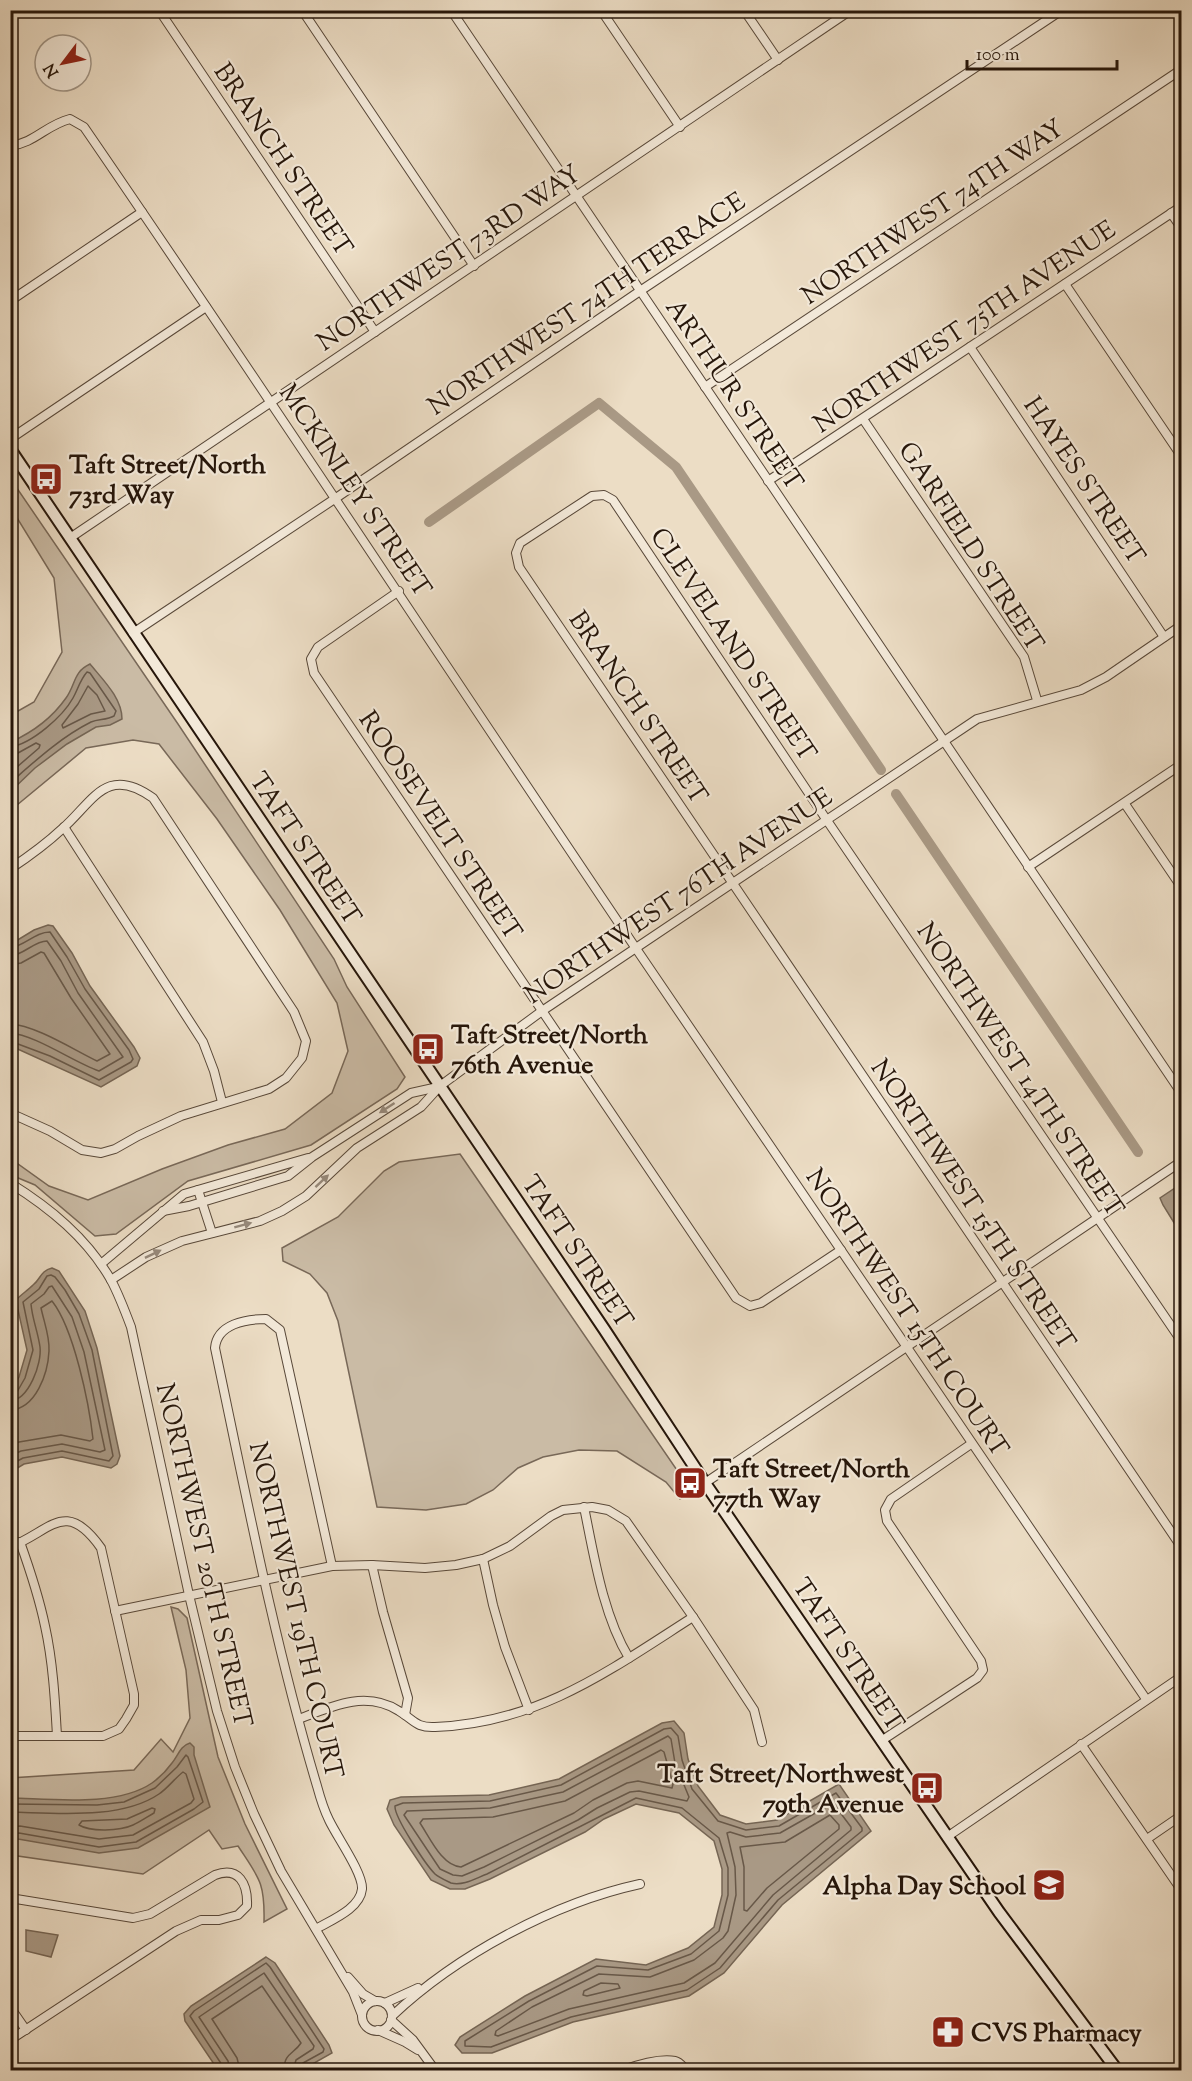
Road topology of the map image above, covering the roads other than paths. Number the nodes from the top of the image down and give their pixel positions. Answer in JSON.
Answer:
{"nodes":[{"id":1,"x":159,"y":10,"type":"edge"},
{"id":2,"x":302,"y":10,"type":"edge"},
{"id":3,"x":451,"y":10,"type":"edge"},
{"id":4,"x":601,"y":10,"type":"edge"},
{"id":5,"x":744,"y":10,"type":"edge"},
{"id":6,"x":851,"y":10,"type":"edge"},
{"id":7,"x":1062,"y":10,"type":"edge"},
{"id":8,"x":778,"y":60,"type":"junction"},
{"id":9,"x":1182,"y":69,"type":"edge"},
{"id":10,"x":680,"y":127,"type":"junction"},
{"id":11,"x":10,"y":146,"type":"edge"},
{"id":12,"x":576,"y":196,"type":"junction"},
{"id":13,"x":1182,"y":206,"type":"edge"},
{"id":14,"x":142,"y":212,"type":"junction"},
{"id":15,"x":1171,"y":213,"type":"junction"},
{"id":16,"x":1182,"y":229,"type":"edge"},
{"id":17,"x":474,"y":266,"type":"junction"},
{"id":18,"x":1065,"y":284,"type":"junction"},
{"id":19,"x":640,"y":291,"type":"junction"},
{"id":20,"x":10,"y":301,"type":"edge"},
{"id":21,"x":206,"y":307,"type":"junction"},
{"id":22,"x":375,"y":332,"type":"junction"},
{"id":23,"x":970,"y":347,"type":"junction"},
{"id":24,"x":705,"y":387,"type":"junction"},
{"id":25,"x":272,"y":402,"type":"junction"},
{"id":26,"x":863,"y":419,"type":"junction"},
{"id":27,"x":10,"y":439,"type":"edge"},
{"id":28,"x":10,"y":449,"type":"edge"},
{"id":29,"x":1182,"y":457,"type":"edge"},
{"id":30,"x":768,"y":481,"type":"junction"},
{"id":31,"x":336,"y":498,"type":"junction"},
{"id":32,"x":70,"y":538,"type":"junction"},
{"id":33,"x":516,"y":553,"type":"joint"},
{"id":34,"x":399,"y":591,"type":"junction"},
{"id":35,"x":10,"y":613,"type":"edge"},
{"id":36,"x":10,"y":621,"type":"edge"},
{"id":37,"x":1182,"y":625,"type":"edge"},
{"id":38,"x":133,"y":633,"type":"junction"},
{"id":39,"x":1164,"y":637,"type":"junction"},
{"id":40,"x":1037,"y":700,"type":"junction"},
{"id":41,"x":943,"y":742,"type":"junction"},
{"id":42,"x":1182,"y":764,"type":"edge"},
{"id":43,"x":1125,"y":804,"type":"junction"},
{"id":44,"x":826,"y":819,"type":"junction"},
{"id":45,"x":64,"y":828,"type":"junction"},
{"id":46,"x":1028,"y":867,"type":"junction"},
{"id":47,"x":10,"y":869,"type":"edge"},
{"id":48,"x":732,"y":883,"type":"junction"},
{"id":49,"x":1182,"y":888,"type":"edge"},
{"id":50,"x":636,"y":948,"type":"junction"},
{"id":51,"x":542,"y":1011,"type":"junction"},
{"id":52,"x":440,"y":1086,"type":"junction"},
{"id":53,"x":1182,"y":1094,"type":"edge"},
{"id":54,"x":222,"y":1102,"type":"junction"},
{"id":55,"x":10,"y":1113,"type":"edge"},
{"id":56,"x":312,"y":1157,"type":"junction"},
{"id":57,"x":1182,"y":1161,"type":"edge"},
{"id":58,"x":10,"y":1183,"type":"edge"},
{"id":59,"x":198,"y":1190,"type":"junction"},
{"id":60,"x":202,"y":1202,"type":"junction"},
{"id":61,"x":163,"y":1211,"type":"junction"},
{"id":62,"x":1097,"y":1217,"type":"junction"},
{"id":63,"x":212,"y":1233,"type":"junction"},
{"id":64,"x":841,"y":1250,"type":"junction"},
{"id":65,"x":101,"y":1264,"type":"junction"},
{"id":66,"x":111,"y":1280,"type":"junction"},
{"id":67,"x":1000,"y":1282,"type":"junction"},
{"id":68,"x":1182,"y":1342,"type":"edge"},
{"id":69,"x":907,"y":1346,"type":"junction"},
{"id":70,"x":971,"y":1444,"type":"junction"},
{"id":71,"x":705,"y":1483,"type":"junction"},
{"id":72,"x":584,"y":1507,"type":"junction"},
{"id":73,"x":21,"y":1542,"type":"junction"},
{"id":74,"x":10,"y":1547,"type":"edge"},
{"id":75,"x":1182,"y":1548,"type":"edge"},
{"id":76,"x":483,"y":1559,"type":"junction"},
{"id":77,"x":372,"y":1565,"type":"junction"},
{"id":78,"x":332,"y":1566,"type":"junction"},
{"id":79,"x":264,"y":1580,"type":"junction"},
{"id":80,"x":189,"y":1595,"type":"junction"},
{"id":81,"x":115,"y":1611,"type":"junction"},
{"id":82,"x":693,"y":1617,"type":"junction"},
{"id":83,"x":629,"y":1658,"type":"junction"},
{"id":84,"x":1182,"y":1676,"type":"edge"},
{"id":85,"x":1146,"y":1699,"type":"junction"},
{"id":86,"x":528,"y":1710,"type":"junction"},
{"id":87,"x":405,"y":1715,"type":"junction"},
{"id":88,"x":299,"y":1719,"type":"junction"},
{"id":89,"x":10,"y":1736,"type":"edge"},
{"id":90,"x":57,"y":1736,"type":"junction"},
{"id":91,"x":881,"y":1741,"type":"junction"},
{"id":92,"x":762,"y":1742,"type":"dead end"},
{"id":93,"x":1081,"y":1744,"type":"junction"},
{"id":94,"x":1182,"y":1815,"type":"edge"},
{"id":95,"x":947,"y":1837,"type":"junction"},
{"id":96,"x":1147,"y":1839,"type":"junction"},
{"id":97,"x":640,"y":1884,"type":"dead end"},
{"id":98,"x":1182,"y":1891,"type":"edge"},
{"id":99,"x":10,"y":1898,"type":"edge"},
{"id":100,"x":316,"y":1929,"type":"junction"},
{"id":101,"x":333,"y":1960,"type":"junction"},
{"id":102,"x":432,"y":1981,"type":"junction"},
{"id":103,"x":375,"y":2001,"type":"junction"},
{"id":104,"x":385,"y":2003,"type":"junction"},
{"id":105,"x":10,"y":2007,"type":"edge"},
{"id":106,"x":362,"y":2014,"type":"junction"},
{"id":107,"x":392,"y":2018,"type":"junction"},
{"id":108,"x":26,"y":2030,"type":"junction"},
{"id":109,"x":378,"y":2030,"type":"junction"},
{"id":110,"x":10,"y":2040,"type":"edge"},
{"id":111,"x":422,"y":2052,"type":"junction"},
{"id":112,"x":683,"y":2067,"type":"edge"},
{"id":113,"x":435,"y":2070,"type":"edge"},
{"id":114,"x":623,"y":2070,"type":"edge"},
{"id":115,"x":1118,"y":2070,"type":"edge"}],
"edges":[{"from":1,"to":22,"type":"street","name":"BRANCH STREET"},
{"from":2,"to":17,"type":"street"},
{"from":3,"to":12,"type":"street","name":"ARTHUR STREET"},
{"from":4,"to":10,"type":"street"},
{"from":5,"to":8,"type":"street"},
{"from":6,"to":8,"type":"street","name":"NORTHWEST 73RD WAY"},
{"from":7,"to":19,"type":"street","name":"NORTHWEST 74TH TERRACE"},
{"from":8,"to":10,"type":"street","name":"NORTHWEST 73RD WAY"},
{"from":9,"to":24,"type":"street","name":"NORTHWEST 74TH WAY"},
{"from":10,"to":12,"type":"street","name":"NORTHWEST 73RD WAY"},
{"from":11,"to":14,"type":"street","name":"MCKINLEY STREET"},
{"from":12,"to":17,"type":"street","name":"NORTHWEST 73RD WAY"},
{"from":12,"to":19,"type":"street","name":"ARTHUR STREET"},
{"from":13,"to":15,"type":"street","name":"NORTHWEST 75TH AVENUE"},
{"from":14,"to":20,"type":"street"},
{"from":14,"to":21,"type":"street","name":"MCKINLEY STREET"},
{"from":15,"to":16,"type":"street"},
{"from":15,"to":18,"type":"street","name":"NORTHWEST 75TH AVENUE"},
{"from":17,"to":22,"type":"street","name":"NORTHWEST 73RD WAY"},
{"from":18,"to":23,"type":"street","name":"NORTHWEST 75TH AVENUE"},
{"from":18,"to":29,"type":"street"},
{"from":19,"to":24,"type":"street","name":"ARTHUR STREET"},
{"from":19,"to":31,"type":"street","name":"NORTHWEST 74TH TERRACE"},
{"from":21,"to":25,"type":"street","name":"MCKINLEY STREET"},
{"from":21,"to":27,"type":"street"},
{"from":22,"to":25,"type":"street","name":"NORTHWEST 73RD WAY"},
{"from":23,"to":26,"type":"street","name":"NORTHWEST 75TH AVENUE"},
{"from":23,"to":39,"type":"street","name":"HAYES STREET"},
{"from":24,"to":30,"type":"street","name":"ARTHUR STREET"},
{"from":25,"to":31,"type":"street","name":"MCKINLEY STREET"},
{"from":25,"to":32,"type":"street","name":"NORTHWEST 73RD WAY"},
{"from":26,"to":30,"type":"street","name":"NORTHWEST 75TH AVENUE"},
{"from":26,"to":40,"type":"street","name":"GARFIELD STREET"},
{"from":28,"to":32,"type":"street","name":"TAFT STREET"},
{"from":30,"to":41,"type":"street","name":"ARTHUR STREET"},
{"from":31,"to":34,"type":"street","name":"MCKINLEY STREET"},
{"from":31,"to":38,"type":"street","name":"NORTHWEST 74TH TERRACE"},
{"from":32,"to":38,"type":"street","name":"TAFT STREET"},
{"from":33,"to":44,"type":"street","name":"CLEVELAND STREET"},
{"from":33,"to":48,"type":"street","name":"BRANCH STREET"},
{"from":34,"to":50,"type":"street","name":"MCKINLEY STREET"},
{"from":34,"to":51,"type":"street","name":"ROOSEVELT STREET"},
{"from":35,"to":36,"type":"street"},
{"from":37,"to":39,"type":"street","name":"NORTHWEST 76TH AVENUE"},
{"from":38,"to":52,"type":"street","name":"TAFT STREET"},
{"from":39,"to":40,"type":"street","name":"NORTHWEST 76TH AVENUE"},
{"from":40,"to":41,"type":"street","name":"NORTHWEST 76TH AVENUE"},
{"from":41,"to":44,"type":"street","name":"NORTHWEST 76TH AVENUE"},
{"from":41,"to":46,"type":"street","name":"ARTHUR STREET"},
{"from":42,"to":43,"type":"street"},
{"from":43,"to":46,"type":"street"},
{"from":43,"to":49,"type":"street"},
{"from":44,"to":48,"type":"street","name":"NORTHWEST 76TH AVENUE"},
{"from":44,"to":62,"type":"street","name":"NORTHWEST 14TH STREET"},
{"from":45,"to":47,"type":"street"},
{"from":45,"to":54,"type":"street"},
{"from":45,"to":54,"type":"street"},
{"from":46,"to":53,"type":"street","name":"ARTHUR STREET"},
{"from":48,"to":50,"type":"street","name":"NORTHWEST 76TH AVENUE"},
{"from":48,"to":67,"type":"street","name":"NORTHWEST 15TH STREET"},
{"from":50,"to":51,"type":"street","name":"NORTHWEST 76TH AVENUE"},
{"from":50,"to":64,"type":"street","name":"NORTHWEST 15TH COURT"},
{"from":51,"to":52,"type":"street","name":"NORTHWEST 76TH AVENUE"},
{"from":51,"to":64,"type":"street","name":"ROOSEVELT STREET"},
{"from":52,"to":56,"type":"street","name":"NORTHWEST 76TH AVENUE","one_way":true},
{"from":63,"to":52,"type":"street","name":"NORTHWEST 76TH AVENUE","one_way":true},
{"from":52,"to":71,"type":"street","name":"TAFT STREET"},
{"from":54,"to":55,"type":"street"},
{"from":56,"to":59,"type":"street","name":"NORTHWEST 76TH AVENUE"},
{"from":56,"to":60,"type":"street","name":"NORTHWEST 76TH AVENUE"},
{"from":57,"to":62,"type":"street"},
{"from":58,"to":65,"type":"street","name":"NORTHWEST 20TH STREET"},
{"from":59,"to":60,"type":"street"},
{"from":59,"to":61,"type":"street","name":"NORTHWEST 76TH AVENUE"},
{"from":60,"to":61,"type":"street","name":"NORTHWEST 76TH AVENUE"},
{"from":60,"to":63,"type":"street"},
{"from":61,"to":65,"type":"street","name":"NORTHWEST 76TH AVENUE"},
{"from":62,"to":67,"type":"street"},
{"from":62,"to":68,"type":"street","name":"NORTHWEST 14TH STREET"},
{"from":66,"to":63,"type":"street","name":"NORTHWEST 76TH AVENUE","one_way":true},
{"from":64,"to":69,"type":"street","name":"NORTHWEST 15TH COURT"},
{"from":65,"to":66,"type":"street","name":"NORTHWEST 20TH STREET"},
{"from":66,"to":80,"type":"street","name":"NORTHWEST 20TH STREET"},
{"from":67,"to":69,"type":"street"},
{"from":67,"to":75,"type":"street","name":"NORTHWEST 15TH STREET"},
{"from":69,"to":70,"type":"street","name":"NORTHWEST 15TH COURT"},
{"from":69,"to":71,"type":"street"},
{"from":70,"to":85,"type":"street","name":"NORTHWEST 15TH COURT"},
{"from":70,"to":91,"type":"street"},
{"from":71,"to":91,"type":"street","name":"TAFT STREET"},
{"from":72,"to":76,"type":"street"},
{"from":72,"to":82,"type":"street"},
{"from":72,"to":83,"type":"street"},
{"from":73,"to":74,"type":"street"},
{"from":73,"to":81,"type":"street"},
{"from":73,"to":90,"type":"street"},
{"from":76,"to":77,"type":"street"},
{"from":76,"to":86,"type":"street"},
{"from":77,"to":78,"type":"street"},
{"from":77,"to":87,"type":"street"},
{"from":78,"to":79,"type":"street"},
{"from":78,"to":79,"type":"street","name":"NORTHWEST 19TH COURT"},
{"from":79,"to":80,"type":"street"},
{"from":79,"to":88,"type":"street","name":"NORTHWEST 19TH COURT"},
{"from":80,"to":81,"type":"street"},
{"from":80,"to":100,"type":"street","name":"NORTHWEST 20TH STREET"},
{"from":81,"to":90,"type":"street"},
{"from":82,"to":83,"type":"street"},
{"from":82,"to":92,"type":"street"},
{"from":83,"to":86,"type":"street"},
{"from":84,"to":85,"type":"street"},
{"from":85,"to":93,"type":"street"},
{"from":86,"to":87,"type":"street"},
{"from":87,"to":88,"type":"street"},
{"from":88,"to":100,"type":"street","name":"NORTHWEST 19TH COURT"},
{"from":89,"to":90,"type":"street"},
{"from":91,"to":95,"type":"street","name":"TAFT STREET"},
{"from":93,"to":95,"type":"street"},
{"from":93,"to":96,"type":"street"},
{"from":94,"to":96,"type":"street"},
{"from":95,"to":115,"type":"street","name":"TAFT STREET"},
{"from":96,"to":98,"type":"street"},
{"from":97,"to":102,"type":"street"},
{"from":99,"to":108,"type":"street"},
{"from":100,"to":101,"type":"street","name":"NORTHWEST 20TH STREET"},
{"from":101,"to":103,"type":"street","name":"NORTHWEST 20TH STREET"},
{"from":101,"to":106,"type":"street","name":"NORTHWEST 20TH STREET"},
{"from":102,"to":104,"type":"street"},
{"from":102,"to":107,"type":"street"},
{"from":103,"to":104,"type":"street"},
{"from":103,"to":106,"type":"street"},
{"from":104,"to":107,"type":"street"},
{"from":105,"to":108,"type":"street"},
{"from":106,"to":109,"type":"street"},
{"from":107,"to":109,"type":"street"},
{"from":107,"to":111,"type":"street"},
{"from":108,"to":110,"type":"street"},
{"from":109,"to":111,"type":"street"},
{"from":111,"to":113,"type":"street"},
{"from":112,"to":114,"type":"street"}]}
